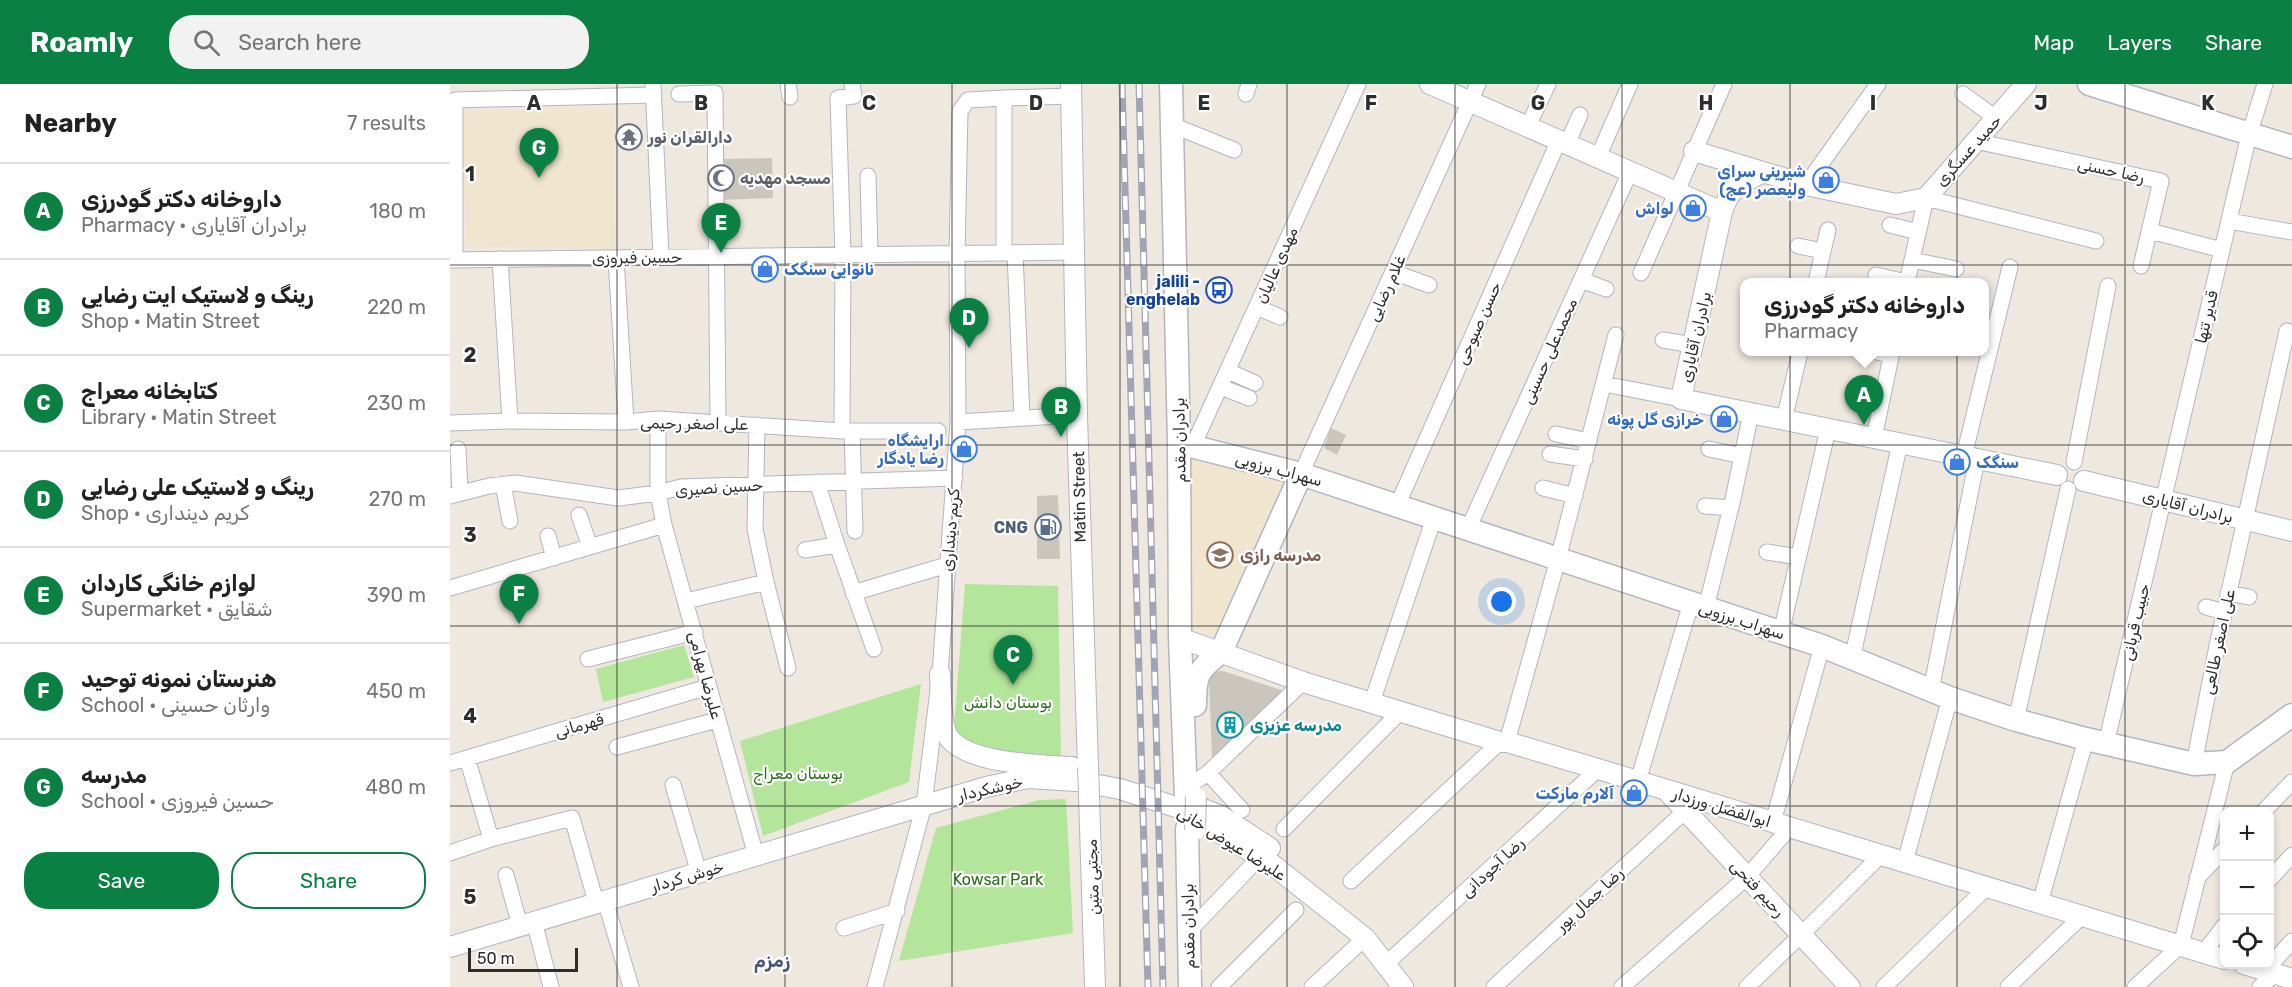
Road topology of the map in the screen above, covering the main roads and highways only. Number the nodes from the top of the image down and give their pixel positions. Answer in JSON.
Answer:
{"nodes":[{"id":1,"x":1161,"y":84,"type":"edge"},
{"id":2,"x":1171,"y":84,"type":"edge"},
{"id":3,"x":2089,"y":84,"type":"edge"},
{"id":4,"x":2292,"y":147,"type":"edge"},
{"id":5,"x":1182,"y":444,"type":"junction"},
{"id":6,"x":1301,"y":474,"type":"junction"},
{"id":7,"x":2291,"y":711,"type":"edge"},
{"id":8,"x":1191,"y":829,"type":"road end"},
{"id":9,"x":1192,"y":924,"type":"junction"},
{"id":10,"x":1190,"y":987,"type":"edge"},
{"id":11,"x":1196,"y":987,"type":"edge"}],
"edges":[{"from":1,"to":5,"type":"main road","name":"برادران مقدم"},
{"from":2,"to":5,"type":"main road","name":"برادران مقدم"},
{"from":3,"to":4,"type":"main road"},
{"from":5,"to":6,"type":"main road","name":"سهراب برزویی"},
{"from":5,"to":6,"type":"main road","name":"برادران مقدم"},
{"from":6,"to":7,"type":"main road","name":"سهراب برزویی"},
{"from":8,"to":9,"type":"main road","name":"برادران مقدم"},
{"from":9,"to":10,"type":"main road","name":"برادران مقدم"},
{"from":9,"to":11,"type":"main road","name":"برادران مقدم"}]}
